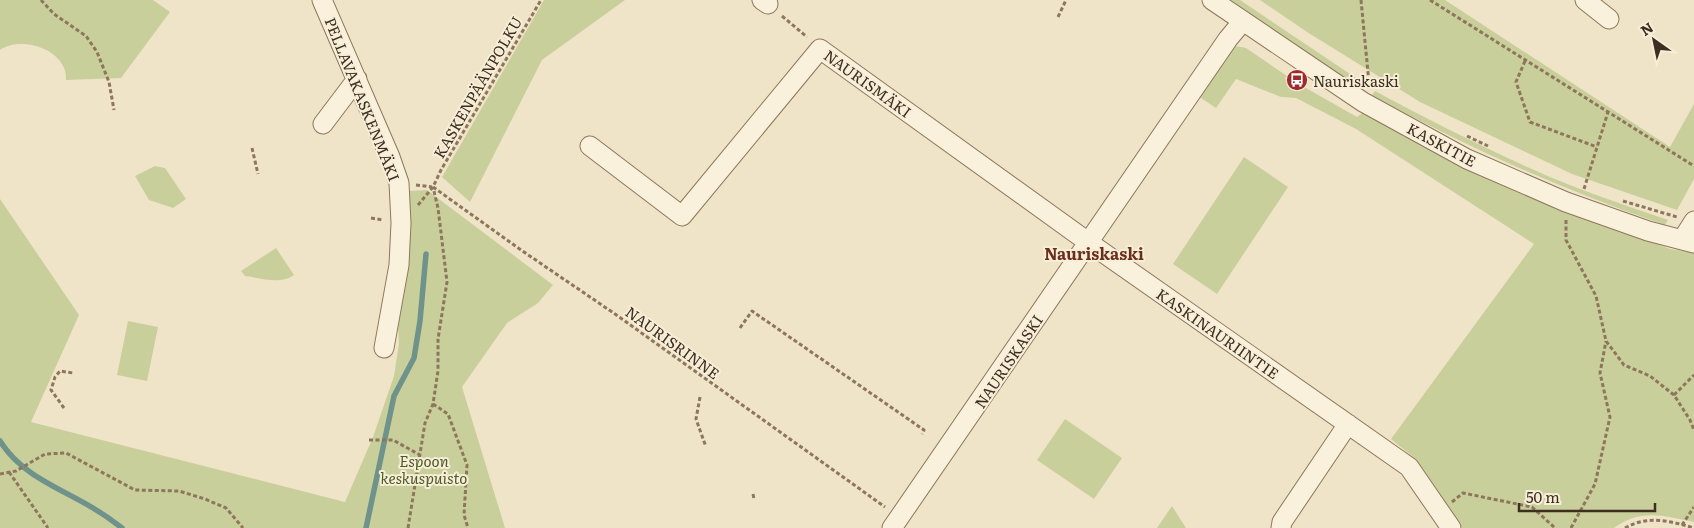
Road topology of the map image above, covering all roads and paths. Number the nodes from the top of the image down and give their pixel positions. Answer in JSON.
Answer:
{"nodes":[{"id":1,"x":41,"y":0,"type":"edge"},
{"id":2,"x":322,"y":0,"type":"edge"},
{"id":3,"x":541,"y":0,"type":"edge"},
{"id":4,"x":1066,"y":0,"type":"edge"},
{"id":5,"x":1212,"y":0,"type":"edge"},
{"id":6,"x":1361,"y":0,"type":"edge"},
{"id":7,"x":1430,"y":0,"type":"edge"},
{"id":8,"x":1585,"y":0,"type":"edge"},
{"id":9,"x":765,"y":2,"type":"edge"},
{"id":10,"x":1058,"y":17,"type":"dead end"},
{"id":11,"x":1609,"y":19,"type":"dead end"},
{"id":12,"x":1243,"y":21,"type":"junction"},
{"id":13,"x":820,"y":49,"type":"junction"},
{"id":14,"x":1526,"y":61,"type":"junction"},
{"id":15,"x":1361,"y":78,"type":"dead end"},
{"id":16,"x":357,"y":79,"type":"junction"},
{"id":17,"x":1369,"y":83,"type":"junction"},
{"id":18,"x":1374,"y":86,"type":"dead end"},
{"id":19,"x":114,"y":110,"type":"dead end"},
{"id":20,"x":1608,"y":112,"type":"junction"},
{"id":21,"x":323,"y":124,"type":"dead end"},
{"id":22,"x":1465,"y":135,"type":"dead end"},
{"id":23,"x":590,"y":146,"type":"dead end"},
{"id":24,"x":1490,"y":147,"type":"dead end"},
{"id":25,"x":1597,"y":147,"type":"junction"},
{"id":26,"x":252,"y":148,"type":"dead end"},
{"id":27,"x":1694,"y":166,"type":"edge"},
{"id":28,"x":258,"y":174,"type":"dead end"},
{"id":29,"x":433,"y":187,"type":"junction"},
{"id":30,"x":1584,"y":190,"type":"junction"},
{"id":31,"x":1593,"y":192,"type":"dead end"},
{"id":32,"x":1569,"y":194,"type":"junction"},
{"id":33,"x":1620,"y":200,"type":"dead end"},
{"id":34,"x":1694,"y":221,"type":"edge"},
{"id":35,"x":1088,"y":242,"type":"junction"},
{"id":36,"x":1688,"y":242,"type":"edge"},
{"id":37,"x":740,"y":328,"type":"dead end"},
{"id":38,"x":1606,"y":341,"type":"junction"},
{"id":39,"x":384,"y":348,"type":"dead end"},
{"id":40,"x":74,"y":373,"type":"dead end"},
{"id":41,"x":1694,"y":375,"type":"edge"},
{"id":42,"x":1674,"y":395,"type":"junction"},
{"id":43,"x":700,"y":397,"type":"dead end"},
{"id":44,"x":433,"y":404,"type":"junction"},
{"id":45,"x":64,"y":408,"type":"dead end"},
{"id":46,"x":1348,"y":424,"type":"junction"},
{"id":47,"x":1694,"y":430,"type":"edge"},
{"id":48,"x":922,"y":434,"type":"dead end"},
{"id":49,"x":369,"y":440,"type":"dead end"},
{"id":50,"x":706,"y":447,"type":"dead end"},
{"id":51,"x":420,"y":454,"type":"junction"},
{"id":52,"x":9,"y":472,"type":"junction"},
{"id":53,"x":0,"y":474,"type":"edge"},
{"id":54,"x":753,"y":494,"type":"dead end"},
{"id":55,"x":754,"y":499,"type":"dead end"},
{"id":56,"x":1694,"y":507,"type":"edge"},
{"id":57,"x":1440,"y":511,"type":"junction"},
{"id":58,"x":895,"y":523,"type":"edge"},
{"id":59,"x":1682,"y":524,"type":"junction"},
{"id":60,"x":48,"y":528,"type":"edge"},
{"id":61,"x":242,"y":528,"type":"edge"},
{"id":62,"x":408,"y":528,"type":"edge"},
{"id":63,"x":468,"y":528,"type":"edge"},
{"id":64,"x":1281,"y":528,"type":"edge"},
{"id":65,"x":1450,"y":528,"type":"edge"},
{"id":66,"x":1555,"y":528,"type":"edge"},
{"id":67,"x":1571,"y":528,"type":"edge"},
{"id":68,"x":1625,"y":528,"type":"edge"},
{"id":69,"x":1694,"y":528,"type":"edge"}],
"edges":[{"from":1,"to":19,"type":"path"},
{"from":2,"to":16,"type":"street","name":"PELLAVAKASKENMÄKI"},
{"from":3,"to":29,"type":"path","name":"KASKENPÄÄNPOLKU"},
{"from":4,"to":10,"type":"path"},
{"from":5,"to":12,"type":"street","name":"KASKITIE"},
{"from":6,"to":17,"type":"path"},
{"from":7,"to":14,"type":"path"},
{"from":8,"to":11,"type":"street"},
{"from":9,"to":13,"type":"path"},
{"from":12,"to":32,"type":"street","name":"KASKITIE"},
{"from":12,"to":35,"type":"street","name":"NAURISKASKI"},
{"from":13,"to":23,"type":"street","name":"NAURISMÄKI"},
{"from":13,"to":35,"type":"street","name":"NAURISMÄKI"},
{"from":14,"to":20,"type":"path"},
{"from":14,"to":25,"type":"path"},
{"from":15,"to":17,"type":"path"},
{"from":16,"to":21,"type":"street"},
{"from":16,"to":39,"type":"street","name":"PELLAVAKASKENMÄKI"},
{"from":17,"to":18,"type":"path"},
{"from":20,"to":25,"type":"path"},
{"from":20,"to":27,"type":"path"},
{"from":22,"to":24,"type":"path"},
{"from":25,"to":30,"type":"path"},
{"from":26,"to":28,"type":"path"},
{"from":29,"to":44,"type":"path"},
{"from":29,"to":58,"type":"path","name":"NAURISRINNE"},
{"from":30,"to":31,"type":"path"},
{"from":30,"to":32,"type":"path"},
{"from":32,"to":36,"type":"street","name":"KASKITIE"},
{"from":32,"to":38,"type":"path"},
{"from":33,"to":34,"type":"path"},
{"from":34,"to":36,"type":"street"},
{"from":35,"to":46,"type":"street","name":"KASKINAURIINTIE"},
{"from":35,"to":58,"type":"street","name":"NAURISKASKI"},
{"from":37,"to":48,"type":"path"},
{"from":38,"to":42,"type":"path"},
{"from":38,"to":67,"type":"path"},
{"from":40,"to":45,"type":"path"},
{"from":41,"to":42,"type":"path"},
{"from":42,"to":47,"type":"path"},
{"from":43,"to":50,"type":"path"},
{"from":44,"to":51,"type":"path"},
{"from":44,"to":63,"type":"path"},
{"from":46,"to":57,"type":"street","name":"KASKINAURIINTIE"},
{"from":46,"to":64,"type":"street"},
{"from":49,"to":51,"type":"path"},
{"from":51,"to":62,"type":"path"},
{"from":52,"to":53,"type":"path"},
{"from":52,"to":60,"type":"path"},
{"from":52,"to":61,"type":"path"},
{"from":54,"to":55,"type":"path"},
{"from":56,"to":59,"type":"path"},
{"from":57,"to":65,"type":"street","name":"KASKINAURIINTIE"},
{"from":57,"to":66,"type":"path"},
{"from":59,"to":68,"type":"path"},
{"from":59,"to":69,"type":"path"}]}
